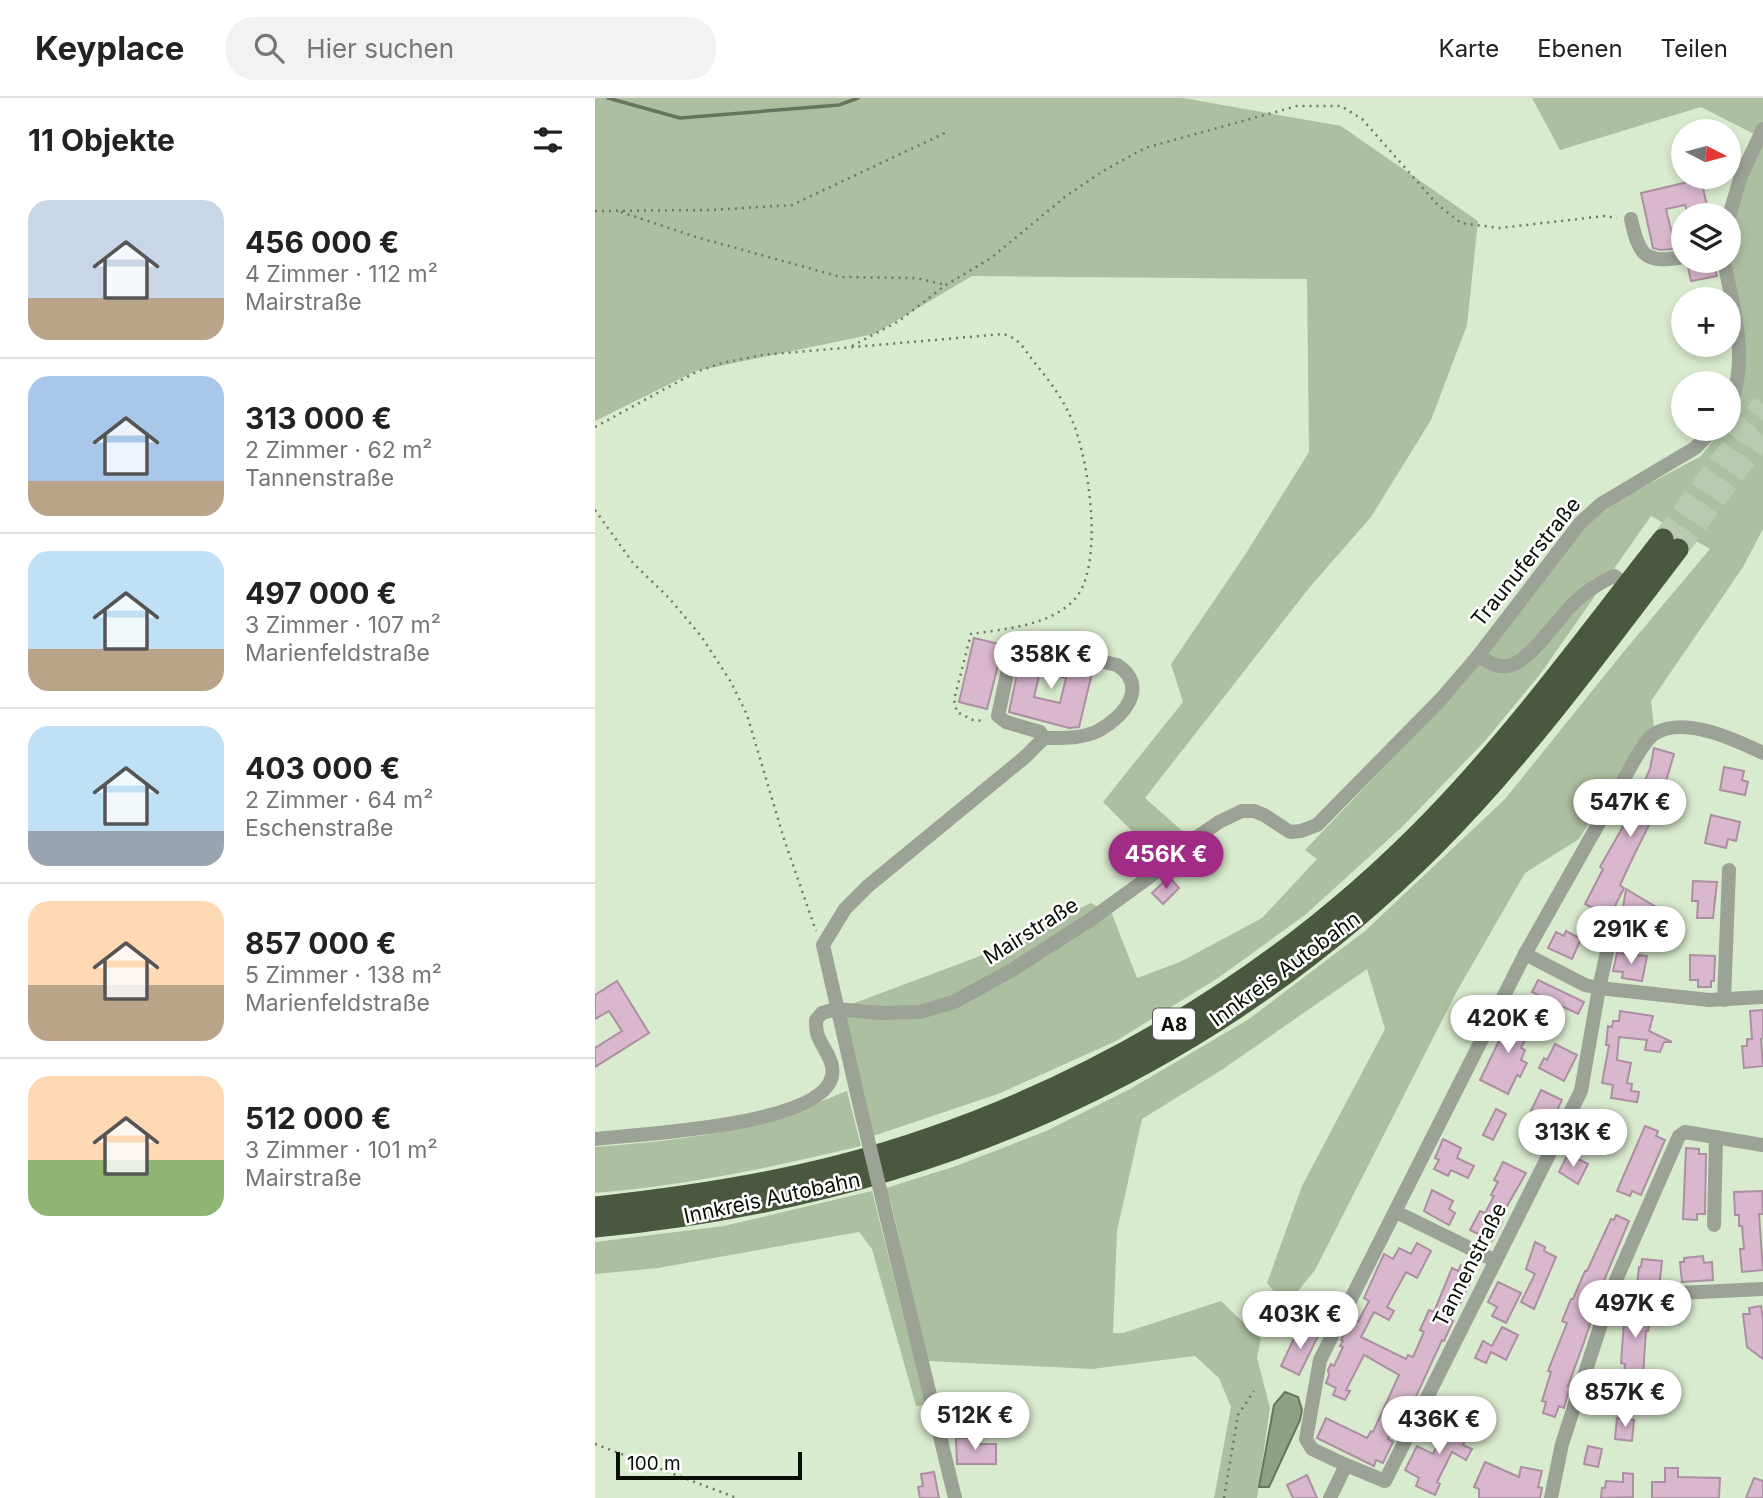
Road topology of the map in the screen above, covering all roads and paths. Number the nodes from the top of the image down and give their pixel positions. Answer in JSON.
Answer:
{"nodes":[{"id":1,"x":1763,"y":129,"type":"edge"},
{"id":2,"x":945,"y":133,"type":"dead end"},
{"id":3,"x":1733,"y":203,"type":"edge"},
{"id":4,"x":615,"y":210,"type":"junction"},
{"id":5,"x":595,"y":211,"type":"edge"},
{"id":6,"x":1631,"y":219,"type":"joint"},
{"id":7,"x":1671,"y":258,"type":"edge"},
{"id":8,"x":1726,"y":273,"type":"edge"},
{"id":9,"x":946,"y":285,"type":"junction"},
{"id":10,"x":850,"y":347,"type":"junction"},
{"id":11,"x":1739,"y":371,"type":"edge"},
{"id":12,"x":595,"y":427,"type":"edge"},
{"id":13,"x":1702,"y":441,"type":"edge"},
{"id":14,"x":595,"y":510,"type":"edge"},
{"id":15,"x":1627,"y":584,"type":"junction"},
{"id":16,"x":1478,"y":656,"type":"junction"},
{"id":17,"x":998,"y":716,"type":"junction"},
{"id":18,"x":1044,"y":738,"type":"junction"},
{"id":19,"x":1763,"y":753,"type":"edge"},
{"id":20,"x":1729,"y":870,"type":"dead end"},
{"id":21,"x":1613,"y":925,"type":"dead end"},
{"id":22,"x":823,"y":944,"type":"junction"},
{"id":23,"x":1525,"y":954,"type":"junction"},
{"id":24,"x":1599,"y":988,"type":"junction"},
{"id":25,"x":1763,"y":997,"type":"edge"},
{"id":26,"x":1724,"y":1000,"type":"junction"},
{"id":27,"x":836,"y":1009,"type":"junction"},
{"id":28,"x":1716,"y":1138,"type":"junction"},
{"id":29,"x":595,"y":1139,"type":"edge"},
{"id":30,"x":1763,"y":1145,"type":"edge"},
{"id":31,"x":595,"y":1206,"type":"edge"},
{"id":32,"x":1396,"y":1213,"type":"junction"},
{"id":33,"x":1714,"y":1225,"type":"dead end"},
{"id":34,"x":595,"y":1227,"type":"edge"},
{"id":35,"x":1496,"y":1261,"type":"junction"},
{"id":36,"x":1763,"y":1289,"type":"edge"},
{"id":37,"x":1679,"y":1293,"type":"dead end"},
{"id":38,"x":1254,"y":1391,"type":"dead end"},
{"id":39,"x":595,"y":1444,"type":"edge"},
{"id":40,"x":1346,"y":1465,"type":"junction"},
{"id":41,"x":737,"y":1498,"type":"edge"},
{"id":42,"x":955,"y":1498,"type":"edge"},
{"id":43,"x":1224,"y":1498,"type":"edge"},
{"id":44,"x":1330,"y":1498,"type":"edge"},
{"id":45,"x":1551,"y":1498,"type":"edge"}],
"edges":[{"from":1,"to":3,"type":"street"},
{"from":2,"to":4,"type":"path"},
{"from":4,"to":5,"type":"path"},
{"from":4,"to":9,"type":"path"},
{"from":6,"to":7,"type":"street"},
{"from":6,"to":9,"type":"path"},
{"from":8,"to":11,"type":"street"},
{"from":9,"to":10,"type":"path"},
{"from":10,"to":12,"type":"path"},
{"from":10,"to":17,"type":"path"},
{"from":13,"to":16,"type":"street","name":"Traunuferstraße"},
{"from":14,"to":22,"type":"path"},
{"from":15,"to":16,"type":"street"},
{"from":15,"to":31,"type":"highway","name":"Innkreis Autobahn","number":"A8"},
{"from":15,"to":34,"type":"highway","name":"Innkreis Autobahn","number":"A8"},
{"from":16,"to":27,"type":"street","name":"Mairstraße"},
{"from":17,"to":18,"type":"street"},
{"from":17,"to":18,"type":"street"},
{"from":18,"to":22,"type":"street"},
{"from":19,"to":23,"type":"street"},
{"from":20,"to":26,"type":"street"},
{"from":21,"to":24,"type":"street","name":"Tannenstraße"},
{"from":22,"to":27,"type":"street"},
{"from":23,"to":24,"type":"street"},
{"from":23,"to":32,"type":"street"},
{"from":24,"to":26,"type":"street"},
{"from":24,"to":35,"type":"street","name":"Tannenstraße"},
{"from":25,"to":26,"type":"street"},
{"from":27,"to":29,"type":"street"},
{"from":27,"to":42,"type":"street","bridge":true},
{"from":28,"to":30,"type":"street"},
{"from":28,"to":33,"type":"street"},
{"from":28,"to":45,"type":"street"},
{"from":32,"to":35,"type":"street"},
{"from":32,"to":40,"type":"street"},
{"from":35,"to":40,"type":"street","name":"Tannenstraße"},
{"from":36,"to":37,"type":"street"},
{"from":38,"to":43,"type":"path"},
{"from":39,"to":41,"type":"path"},
{"from":40,"to":44,"type":"street"}]}
